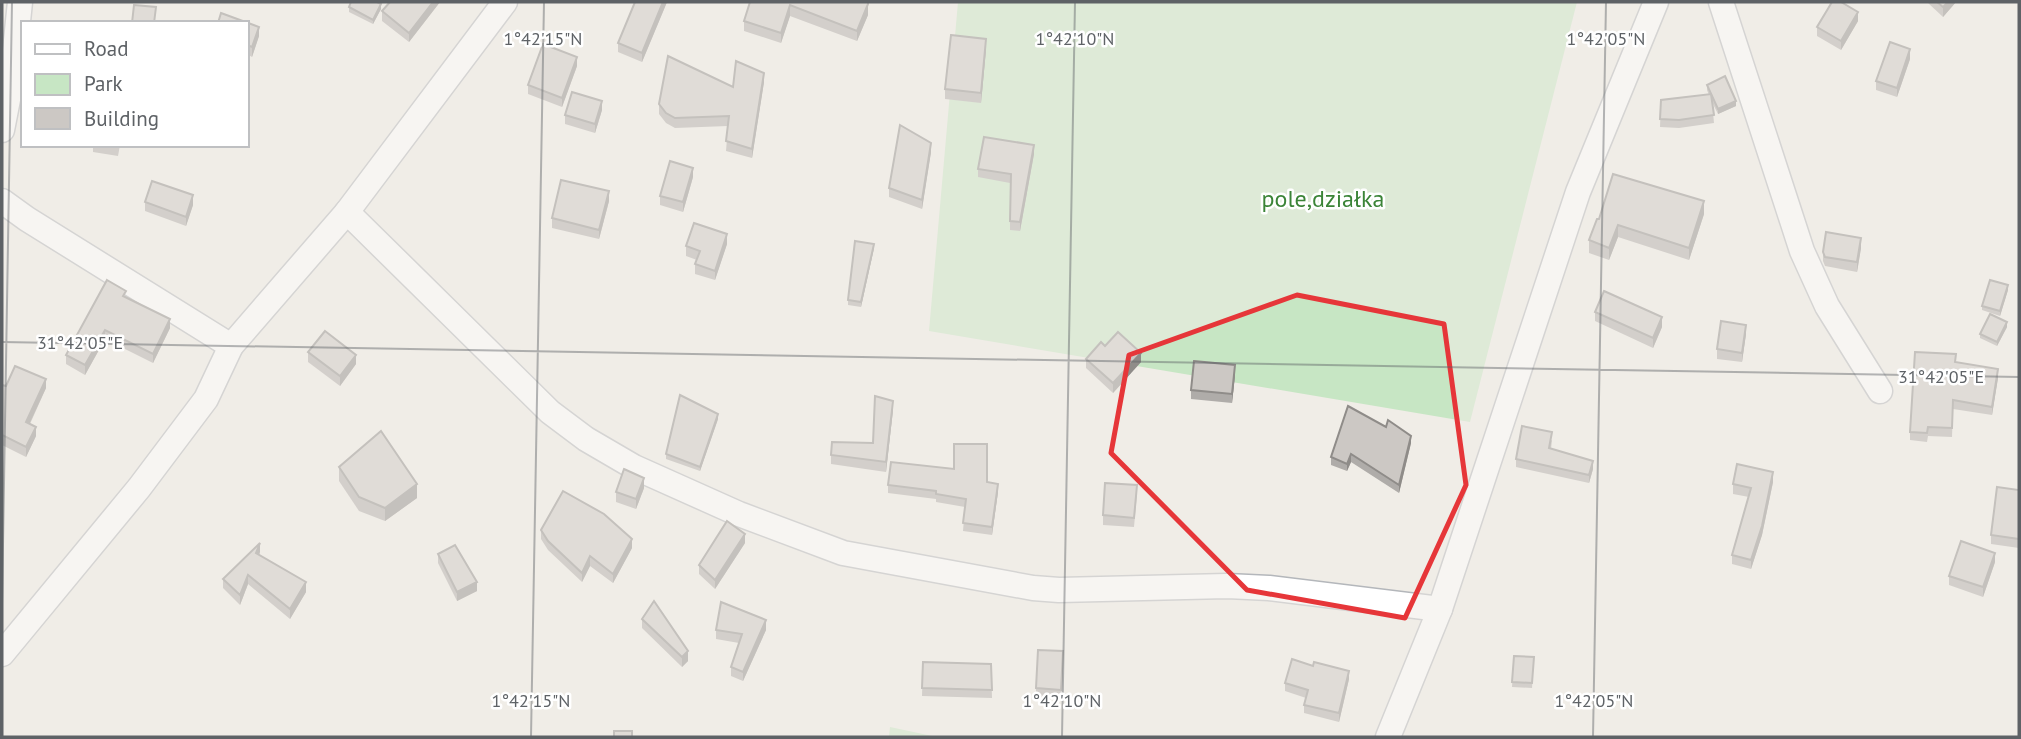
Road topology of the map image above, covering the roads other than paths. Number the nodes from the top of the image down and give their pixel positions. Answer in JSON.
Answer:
{"nodes":[{"id":1,"x":19,"y":2,"type":"edge"},
{"id":2,"x":505,"y":2,"type":"edge"},
{"id":3,"x":1656,"y":2,"type":"edge"},
{"id":4,"x":1721,"y":2,"type":"edge"},
{"id":5,"x":2,"y":130,"type":"edge"},
{"id":6,"x":2,"y":201,"type":"edge"},
{"id":7,"x":347,"y":212,"type":"junction"},
{"id":8,"x":231,"y":346,"type":"junction"},
{"id":9,"x":1880,"y":391,"type":"dead end"},
{"id":10,"x":1440,"y":608,"type":"junction"},
{"id":11,"x":2,"y":653,"type":"edge"},
{"id":12,"x":1388,"y":737,"type":"edge"}],
"edges":[{"from":1,"to":5,"type":"street"},
{"from":2,"to":7,"type":"street"},
{"from":3,"to":10,"type":"street"},
{"from":4,"to":9,"type":"street"},
{"from":6,"to":8,"type":"street"},
{"from":7,"to":8,"type":"street"},
{"from":7,"to":10,"type":"street"},
{"from":8,"to":11,"type":"street"},
{"from":10,"to":12,"type":"street"}]}
